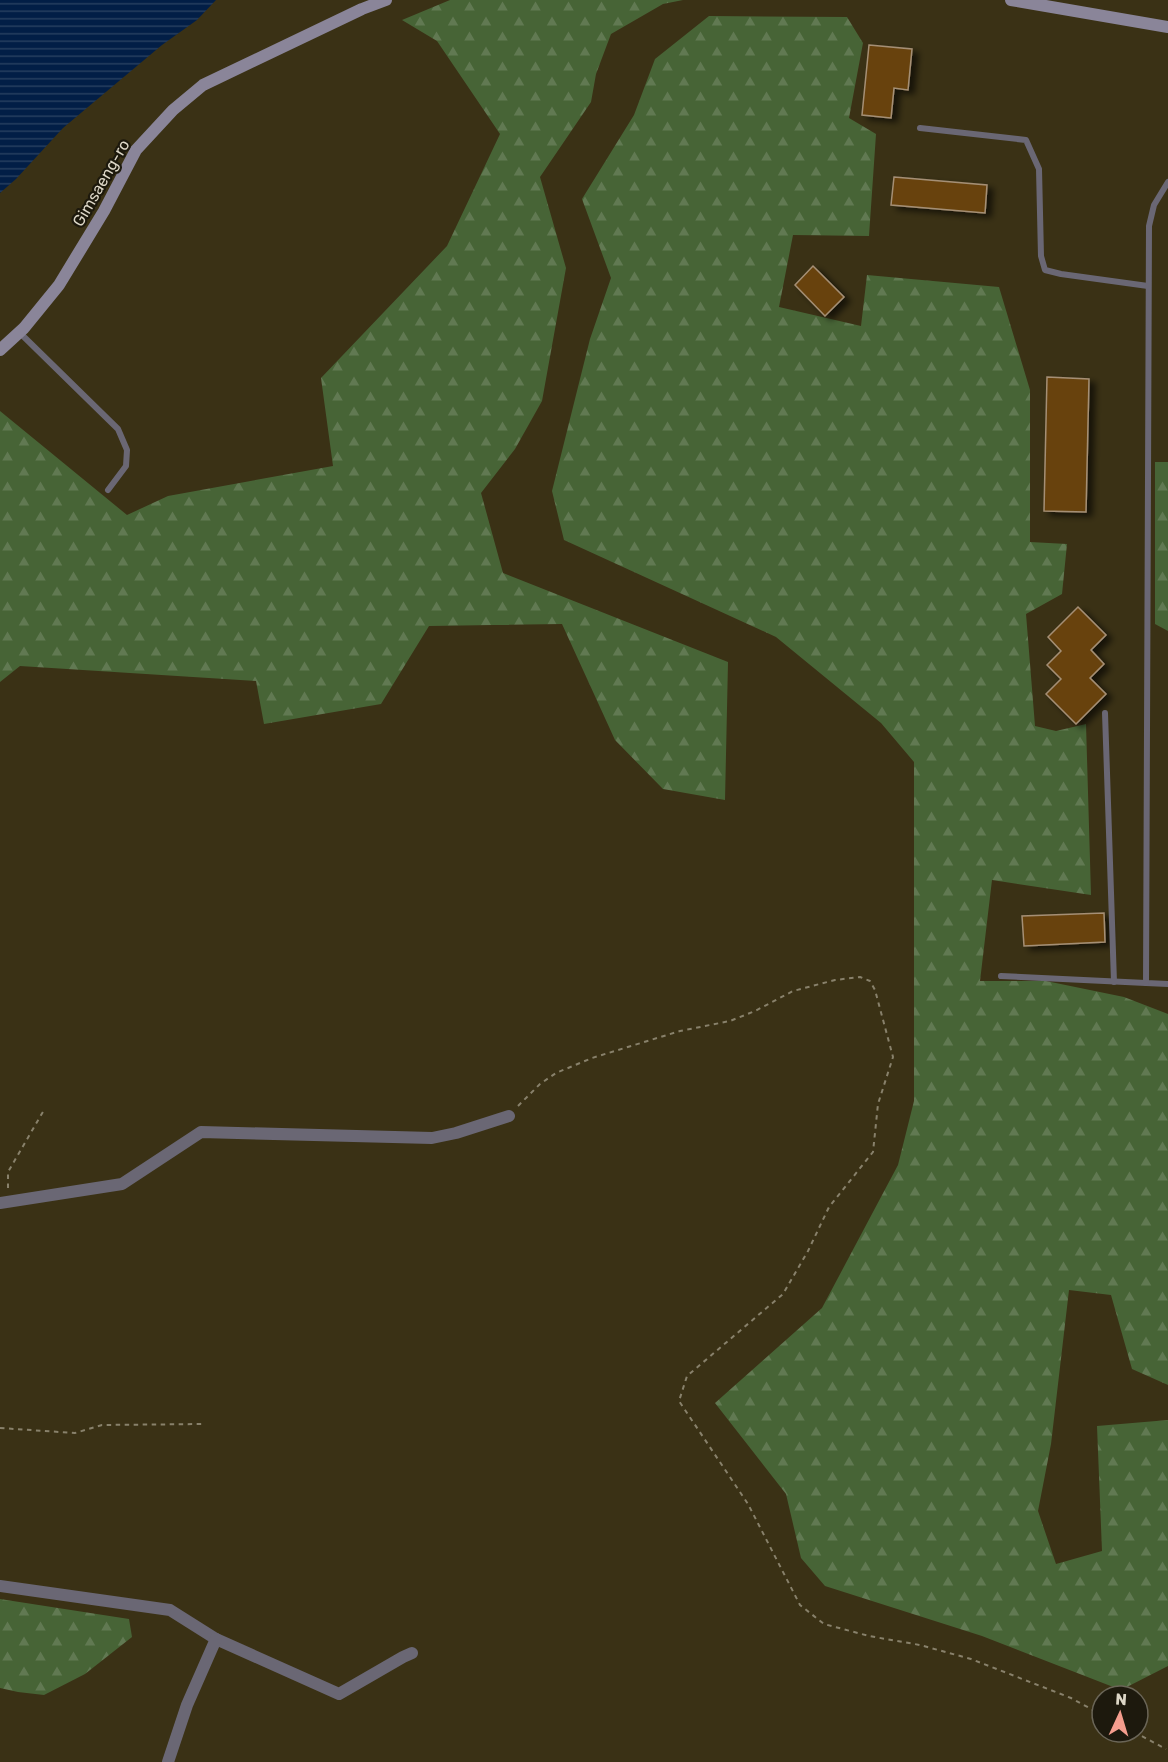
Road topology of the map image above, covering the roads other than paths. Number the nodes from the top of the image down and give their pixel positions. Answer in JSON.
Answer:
{"nodes":[{"id":1,"x":386,"y":0,"type":"edge"},
{"id":2,"x":1011,"y":0,"type":"edge"},
{"id":3,"x":1168,"y":27,"type":"edge"},
{"id":4,"x":920,"y":128,"type":"dead end"},
{"id":5,"x":1168,"y":182,"type":"edge"},
{"id":6,"x":1148,"y":286,"type":"junction"},
{"id":7,"x":19,"y":332,"type":"junction"},
{"id":8,"x":0,"y":350,"type":"edge"},
{"id":9,"x":108,"y":490,"type":"dead end"},
{"id":10,"x":1105,"y":712,"type":"dead end"},
{"id":11,"x":1001,"y":976,"type":"dead end"},
{"id":12,"x":1114,"y":982,"type":"junction"},
{"id":13,"x":1146,"y":983,"type":"junction"},
{"id":14,"x":1168,"y":984,"type":"edge"},
{"id":15,"x":509,"y":1116,"type":"road end"},
{"id":16,"x":4,"y":1203,"type":"edge"},
{"id":17,"x":0,"y":1586,"type":"edge"},
{"id":18,"x":216,"y":1639,"type":"junction"},
{"id":19,"x":412,"y":1653,"type":"dead end"},
{"id":20,"x":168,"y":1762,"type":"edge"}],
"edges":[{"from":1,"to":7,"type":"street","name":"Gimsaeng-ro"},
{"from":2,"to":3,"type":"street"},
{"from":4,"to":6,"type":"lane"},
{"from":5,"to":6,"type":"lane"},
{"from":6,"to":13,"type":"lane"},
{"from":7,"to":8,"type":"street","name":"Gimsaeng-ro"},
{"from":7,"to":9,"type":"lane"},
{"from":10,"to":12,"type":"lane"},
{"from":11,"to":12,"type":"lane"},
{"from":12,"to":13,"type":"lane"},
{"from":13,"to":14,"type":"lane"},
{"from":15,"to":16,"type":"street"},
{"from":17,"to":18,"type":"street"},
{"from":18,"to":19,"type":"street"},
{"from":18,"to":20,"type":"street"}]}
